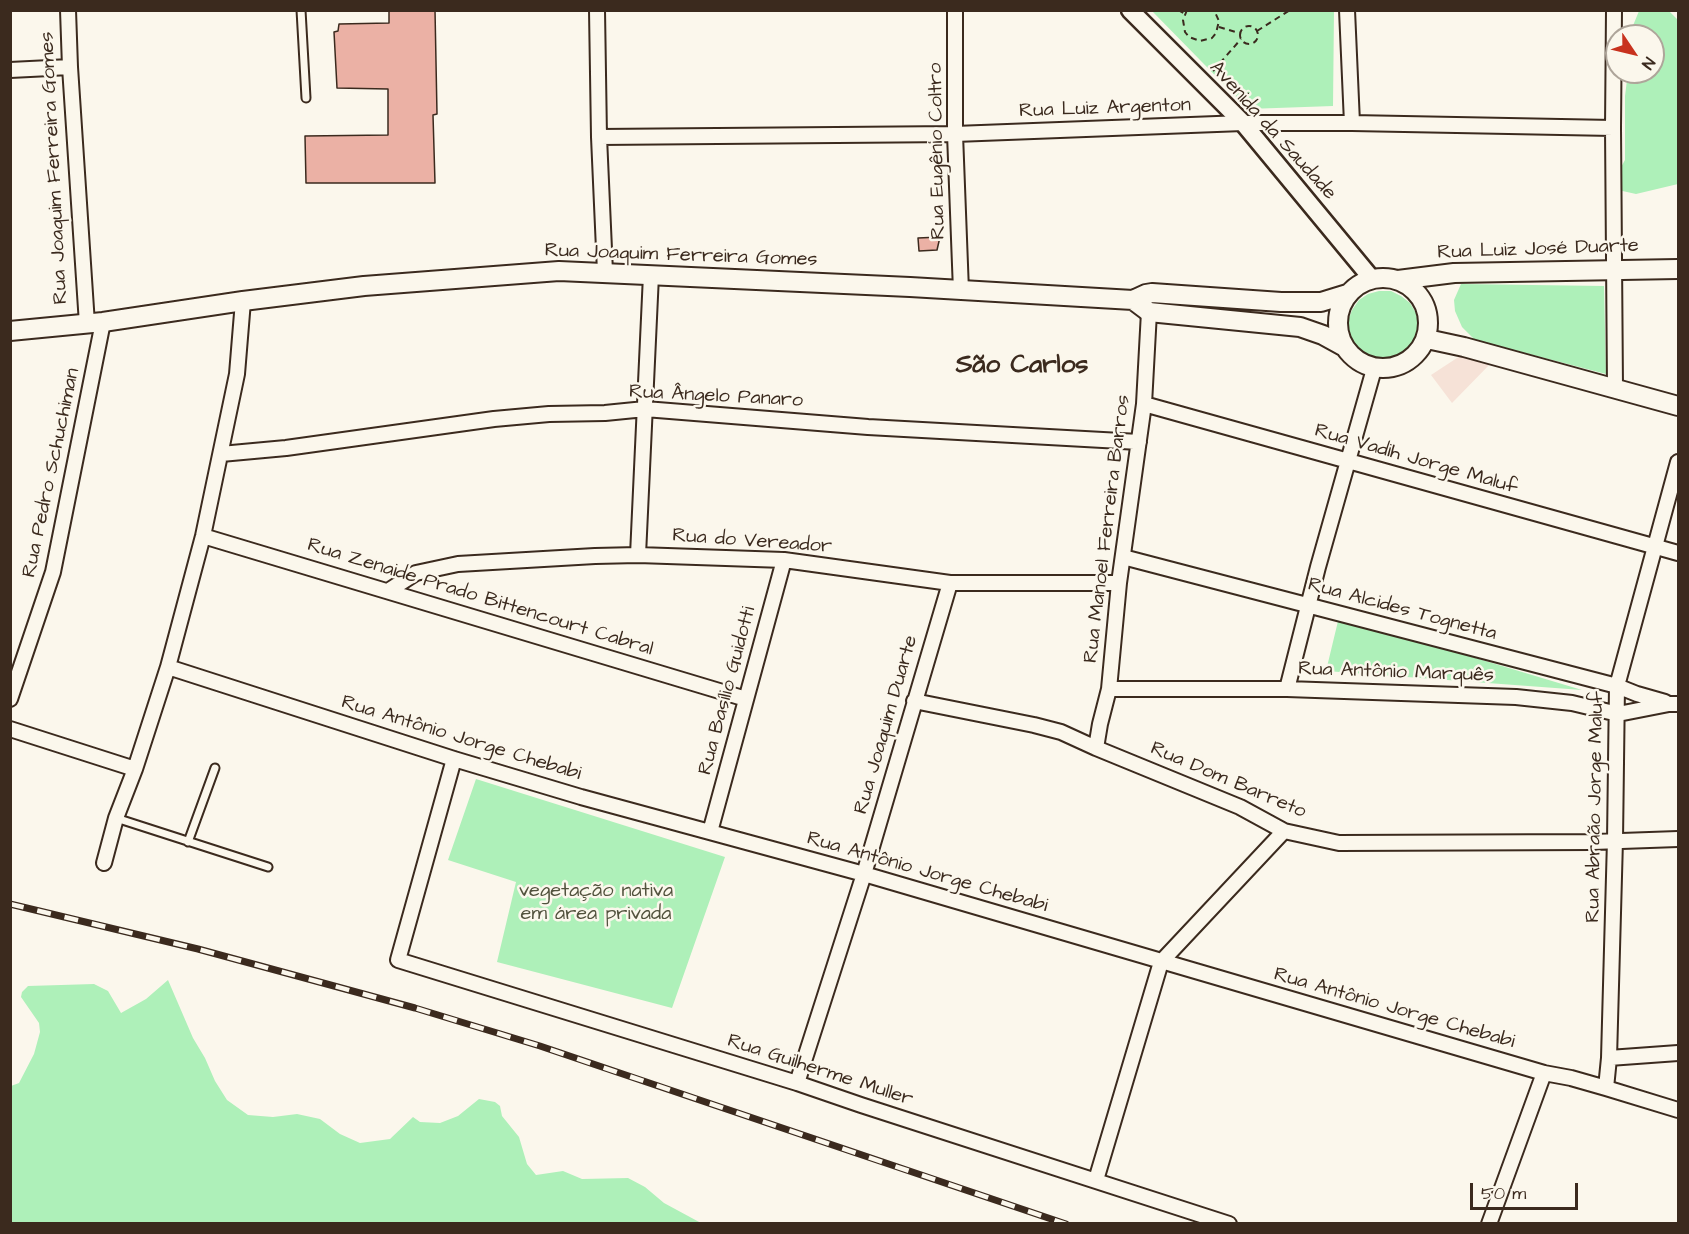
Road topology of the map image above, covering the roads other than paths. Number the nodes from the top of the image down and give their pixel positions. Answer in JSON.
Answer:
{"nodes":[{"id":1,"x":68,"y":10,"type":"edge"},
{"id":2,"x":301,"y":10,"type":"edge"},
{"id":3,"x":597,"y":10,"type":"edge"},
{"id":4,"x":955,"y":10,"type":"edge"},
{"id":5,"x":1347,"y":10,"type":"edge"},
{"id":6,"x":1614,"y":10,"type":"edge"},
{"id":7,"x":1134,"y":12,"type":"edge"},
{"id":8,"x":70,"y":66,"type":"junction"},
{"id":9,"x":10,"y":70,"type":"edge"},
{"id":10,"x":306,"y":98,"type":"dead end"},
{"id":11,"x":1243,"y":123,"type":"junction"},
{"id":12,"x":1352,"y":123,"type":"junction"},
{"id":13,"x":1613,"y":128,"type":"junction"},
{"id":14,"x":956,"y":134,"type":"junction"},
{"id":15,"x":599,"y":137,"type":"junction"},
{"id":16,"x":1613,"y":269,"type":"junction"},
{"id":17,"x":1678,"y":269,"type":"edge"},
{"id":18,"x":605,"y":272,"type":"junction"},
{"id":19,"x":651,"y":275,"type":"junction"},
{"id":20,"x":1372,"y":279,"type":"junction"},
{"id":21,"x":1398,"y":280,"type":"junction"},
{"id":22,"x":961,"y":291,"type":"junction"},
{"id":23,"x":1347,"y":294,"type":"junction"},
{"id":24,"x":1133,"y":300,"type":"junction"},
{"id":25,"x":243,"y":301,"type":"junction"},
{"id":26,"x":1149,"y":312,"type":"junction"},
{"id":27,"x":95,"y":323,"type":"junction"},
{"id":28,"x":10,"y":331,"type":"edge"},
{"id":29,"x":1427,"y":339,"type":"junction"},
{"id":30,"x":1342,"y":346,"type":"junction"},
{"id":31,"x":1374,"y":369,"type":"junction"},
{"id":32,"x":1615,"y":388,"type":"junction"},
{"id":33,"x":1144,"y":404,"type":"junction"},
{"id":34,"x":1678,"y":406,"type":"edge"},
{"id":35,"x":645,"y":409,"type":"junction"},
{"id":36,"x":1139,"y":442,"type":"junction"},
{"id":37,"x":221,"y":454,"type":"junction"},
{"id":38,"x":1348,"y":461,"type":"junction"},
{"id":39,"x":1678,"y":462,"type":"edge"},
{"id":40,"x":203,"y":536,"type":"junction"},
{"id":41,"x":1654,"y":547,"type":"junction"},
{"id":42,"x":1678,"y":553,"type":"edge"},
{"id":43,"x":638,"y":555,"type":"junction"},
{"id":44,"x":1123,"y":556,"type":"junction"},
{"id":45,"x":784,"y":560,"type":"junction"},
{"id":46,"x":950,"y":583,"type":"junction"},
{"id":47,"x":1119,"y":583,"type":"junction"},
{"id":48,"x":388,"y":591,"type":"junction"},
{"id":49,"x":1308,"y":606,"type":"junction"},
{"id":50,"x":168,"y":667,"type":"junction"},
{"id":51,"x":1617,"y":686,"type":"junction"},
{"id":52,"x":1109,"y":689,"type":"junction"},
{"id":53,"x":1287,"y":689,"type":"junction"},
{"id":54,"x":10,"y":699,"type":"edge"},
{"id":55,"x":746,"y":699,"type":"junction"},
{"id":56,"x":914,"y":701,"type":"junction"},
{"id":57,"x":1674,"y":704,"type":"edge"},
{"id":58,"x":1618,"y":714,"type":"junction"},
{"id":59,"x":10,"y":729,"type":"edge"},
{"id":60,"x":1096,"y":748,"type":"junction"},
{"id":61,"x":454,"y":759,"type":"junction"},
{"id":62,"x":215,"y":768,"type":"dead end"},
{"id":63,"x":135,"y":770,"type":"junction"},
{"id":64,"x":116,"y":818,"type":"junction"},
{"id":65,"x":1284,"y":831,"type":"junction"},
{"id":66,"x":710,"y":832,"type":"junction"},
{"id":67,"x":1678,"y":839,"type":"edge"},
{"id":68,"x":1615,"y":840,"type":"junction"},
{"id":69,"x":188,"y":842,"type":"junction"},
{"id":70,"x":104,"y":863,"type":"dead end"},
{"id":71,"x":268,"y":867,"type":"dead end"},
{"id":72,"x":864,"y":874,"type":"junction"},
{"id":73,"x":1161,"y":962,"type":"junction"},
{"id":74,"x":1678,"y":1053,"type":"edge"},
{"id":75,"x":1609,"y":1058,"type":"junction"},
{"id":76,"x":1544,"y":1072,"type":"junction"},
{"id":77,"x":797,"y":1083,"type":"junction"},
{"id":78,"x":1606,"y":1088,"type":"junction"},
{"id":79,"x":1678,"y":1110,"type":"edge"},
{"id":80,"x":1096,"y":1180,"type":"junction"},
{"id":81,"x":1229,"y":1224,"type":"edge"},
{"id":82,"x":1489,"y":1224,"type":"edge"}],
"edges":[{"from":1,"to":8,"type":"street","name":"Rua Joaquim Ferreira Gomes"},
{"from":2,"to":10,"type":"lane"},
{"from":3,"to":15,"type":"street"},
{"from":4,"to":14,"type":"street","name":"Rua Eugênio Coltro"},
{"from":5,"to":12,"type":"street"},
{"from":6,"to":13,"type":"street"},
{"from":7,"to":11,"type":"street","name":"Avenida da Saudade"},
{"from":8,"to":9,"type":"street"},
{"from":8,"to":27,"type":"street","name":"Rua Joaquim Ferreira Gomes"},
{"from":11,"to":12,"type":"street","name":"Rua Luiz Argenton"},
{"from":11,"to":14,"type":"street","name":"Rua Luiz Argenton"},
{"from":11,"to":20,"type":"street","name":"Avenida da Saudade"},
{"from":12,"to":13,"type":"street","name":"Rua Luiz Argenton"},
{"from":13,"to":16,"type":"street"},
{"from":14,"to":15,"type":"street","name":"Rua Luiz Argenton"},
{"from":14,"to":22,"type":"street","name":"Rua Eugênio Coltro"},
{"from":15,"to":18,"type":"street"},
{"from":16,"to":17,"type":"main road","name":"Rua Luiz José Duarte"},
{"from":16,"to":21,"type":"main road","name":"Rua Luiz José Duarte"},
{"from":16,"to":32,"type":"street"},
{"from":18,"to":19,"type":"main road","name":"Rua Joaquim Ferreira Gomes"},
{"from":18,"to":25,"type":"main road","name":"Rua Joaquim Ferreira Gomes"},
{"from":19,"to":22,"type":"main road","name":"Rua Joaquim Ferreira Gomes"},
{"from":19,"to":35,"type":"street"},
{"from":20,"to":21,"type":"main road"},
{"from":20,"to":23,"type":"main road"},
{"from":21,"to":29,"type":"main road"},
{"from":22,"to":24,"type":"main road","name":"Rua Joaquim Ferreira Gomes"},
{"from":23,"to":24,"type":"main road","name":"Rua Joaquim Ferreira Gomes"},
{"from":23,"to":30,"type":"main road"},
{"from":24,"to":26,"type":"main road"},
{"from":25,"to":27,"type":"main road","name":"Rua Joaquim Ferreira Gomes"},
{"from":25,"to":37,"type":"street"},
{"from":26,"to":30,"type":"main road"},
{"from":26,"to":33,"type":"street","name":"Rua Manoel Ferreira Barros"},
{"from":27,"to":28,"type":"main road","name":"Rua Joaquim Ferreira Gomes"},
{"from":27,"to":54,"type":"street","name":"Rua Pedro Schuchiman"},
{"from":29,"to":31,"type":"main road"},
{"from":29,"to":32,"type":"main road"},
{"from":30,"to":31,"type":"main road"},
{"from":31,"to":38,"type":"street"},
{"from":32,"to":34,"type":"main road"},
{"from":33,"to":36,"type":"street","name":"Rua Manoel Ferreira Barros"},
{"from":33,"to":38,"type":"street","name":"Rua Vadih Jorge Maluf"},
{"from":35,"to":36,"type":"street","name":"Rua Ângelo Panaro"},
{"from":35,"to":37,"type":"street","name":"Rua Ângelo Panaro"},
{"from":35,"to":43,"type":"street"},
{"from":36,"to":44,"type":"street","name":"Rua Manoel Ferreira Barros"},
{"from":37,"to":40,"type":"street"},
{"from":38,"to":41,"type":"street","name":"Rua Vadih Jorge Maluf"},
{"from":38,"to":49,"type":"street"},
{"from":39,"to":41,"type":"street","name":"Rua Abraão Jorge Maluf"},
{"from":40,"to":48,"type":"street","name":"Rua Zenaide Prado Bittencourt Cabral"},
{"from":40,"to":50,"type":"street"},
{"from":41,"to":42,"type":"street","name":"Rua Vadih Jorge Maluf"},
{"from":41,"to":51,"type":"street","name":"Rua Abraão Jorge Maluf"},
{"from":43,"to":45,"type":"street","name":"Rua do Vereador"},
{"from":43,"to":48,"type":"street","name":"Rua do Vereador"},
{"from":44,"to":47,"type":"street","name":"Rua Manoel Ferreira Barros"},
{"from":44,"to":49,"type":"street","name":"Rua Alcides Tognetta"},
{"from":45,"to":46,"type":"street","name":"Rua do Vereador"},
{"from":45,"to":55,"type":"street","name":"Rua Basílio Guidotti"},
{"from":46,"to":47,"type":"street","name":"Rua do Vereador"},
{"from":46,"to":56,"type":"street","name":"Rua Joaquim Duarte"},
{"from":47,"to":52,"type":"street","name":"Rua Manoel Ferreira Barros"},
{"from":48,"to":55,"type":"street","name":"Rua Zenaide Prado Bittencourt Cabral"},
{"from":49,"to":51,"type":"street","name":"Rua Alcides Tognetta"},
{"from":49,"to":53,"type":"street"},
{"from":50,"to":61,"type":"street","name":"Rua Antônio Jorge Chebabi"},
{"from":50,"to":63,"type":"street"},
{"from":51,"to":57,"type":"street","name":"Rua Alcides Tognetta"},
{"from":51,"to":58,"type":"street","name":"Rua Abraão Jorge Maluf"},
{"from":52,"to":53,"type":"street","name":"Rua Antônio Marquês"},
{"from":52,"to":60,"type":"street","name":"Rua Manoel Ferreira Barros"},
{"from":53,"to":58,"type":"street","name":"Rua Antônio Marquês"},
{"from":55,"to":66,"type":"street","name":"Rua Basílio Guidotti"},
{"from":56,"to":60,"type":"street","name":"Rua Dom Barreto"},
{"from":56,"to":72,"type":"street","name":"Rua Joaquim Duarte"},
{"from":57,"to":58,"type":"street","name":"Rua Antônio Marquês"},
{"from":58,"to":68,"type":"street","name":"Rua Abraão Jorge Maluf"},
{"from":59,"to":63,"type":"street"},
{"from":60,"to":65,"type":"street","name":"Rua Dom Barreto"},
{"from":61,"to":66,"type":"street","name":"Rua Antônio Jorge Chebabi"},
{"from":61,"to":77,"type":"street","name":"Rua Guilherme Muller"},
{"from":62,"to":69,"type":"lane"},
{"from":63,"to":64,"type":"street"},
{"from":64,"to":69,"type":"lane"},
{"from":64,"to":70,"type":"street"},
{"from":65,"to":68,"type":"street","name":"Rua Dom Barreto"},
{"from":65,"to":73,"type":"street"},
{"from":66,"to":72,"type":"street","name":"Rua Antônio Jorge Chebabi"},
{"from":67,"to":68,"type":"street","name":"Rua Dom Barreto"},
{"from":68,"to":75,"type":"street","name":"Rua Abraão Jorge Maluf"},
{"from":69,"to":71,"type":"lane"},
{"from":72,"to":73,"type":"street","name":"Rua Antônio Jorge Chebabi"},
{"from":72,"to":77,"type":"street","name":"Rua Joaquim Duarte"},
{"from":73,"to":76,"type":"street","name":"Rua Antônio Jorge Chebabi"},
{"from":73,"to":80,"type":"street"},
{"from":74,"to":75,"type":"street"},
{"from":75,"to":78,"type":"street","name":"Rua Abraão Jorge Maluf"},
{"from":76,"to":78,"type":"street","name":"Rua Antônio Jorge Chebabi"},
{"from":76,"to":82,"type":"street"},
{"from":77,"to":80,"type":"street","name":"Rua Guilherme Muller"},
{"from":78,"to":79,"type":"street","name":"Rua Antônio Jorge Chebabi"},
{"from":80,"to":81,"type":"street","name":"Rua Guilherme Muller"}]}
